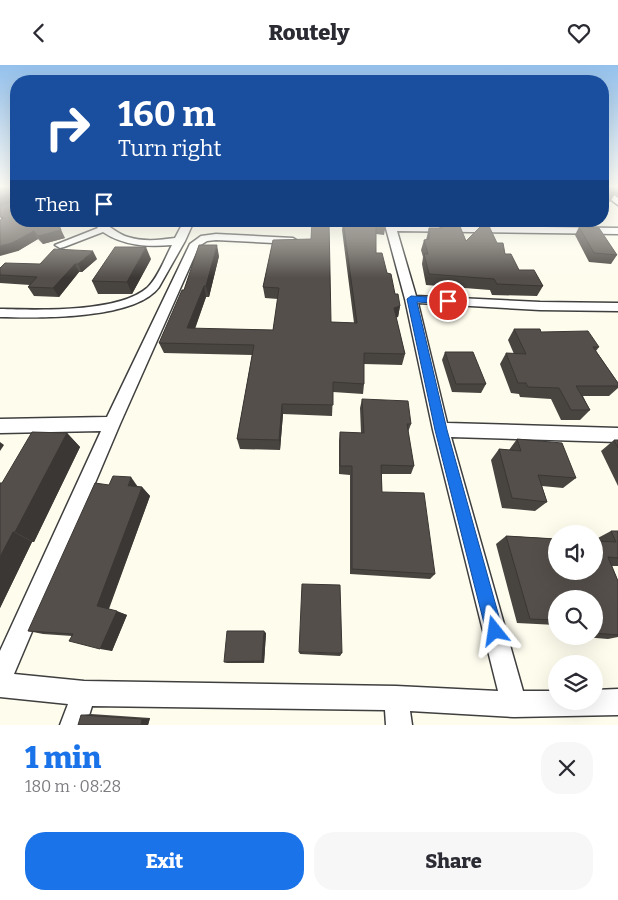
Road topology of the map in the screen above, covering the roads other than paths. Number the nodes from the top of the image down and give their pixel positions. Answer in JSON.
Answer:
{"nodes":[{"id":1,"x":96,"y":227,"type":"edge"},
{"id":2,"x":103,"y":227,"type":"edge"},
{"id":3,"x":186,"y":227,"type":"edge"},
{"id":4,"x":391,"y":227,"type":"edge"},
{"id":5,"x":488,"y":227,"type":"edge"},
{"id":6,"x":618,"y":231,"type":"edge"},
{"id":7,"x":180,"y":241,"type":"junction"},
{"id":8,"x":295,"y":241,"type":"edge"},
{"id":9,"x":60,"y":245,"type":"dead end"},
{"id":10,"x":411,"y":299,"type":"junction"},
{"id":11,"x":618,"y":307,"type":"edge"},
{"id":12,"x":0,"y":313,"type":"edge"},
{"id":13,"x":112,"y":424,"type":"junction"},
{"id":14,"x":0,"y":426,"type":"edge"},
{"id":15,"x":441,"y":430,"type":"junction"},
{"id":16,"x":618,"y":435,"type":"edge"},
{"id":17,"x":0,"y":678,"type":"edge"},
{"id":18,"x":0,"y":685,"type":"edge"},
{"id":19,"x":84,"y":693,"type":"junction"},
{"id":20,"x":396,"y":698,"type":"junction"},
{"id":21,"x":618,"y":702,"type":"edge"},
{"id":22,"x":514,"y":704,"type":"junction"},
{"id":23,"x":73,"y":725,"type":"edge"},
{"id":24,"x":399,"y":725,"type":"edge"}],
"edges":[{"from":1,"to":9,"type":"street"},
{"from":2,"to":7,"type":"street"},
{"from":3,"to":7,"type":"street"},
{"from":4,"to":10,"type":"street"},
{"from":5,"to":6,"type":"street"},
{"from":7,"to":12,"type":"street"},
{"from":8,"to":13,"type":"street"},
{"from":10,"to":11,"type":"street"},
{"from":10,"to":15,"type":"street"},
{"from":13,"to":14,"type":"street"},
{"from":13,"to":17,"type":"street"},
{"from":15,"to":16,"type":"street"},
{"from":15,"to":22,"type":"street"},
{"from":18,"to":19,"type":"street"},
{"from":19,"to":20,"type":"street"},
{"from":19,"to":23,"type":"street"},
{"from":20,"to":22,"type":"street"},
{"from":20,"to":24,"type":"street"},
{"from":21,"to":22,"type":"street"}]}
